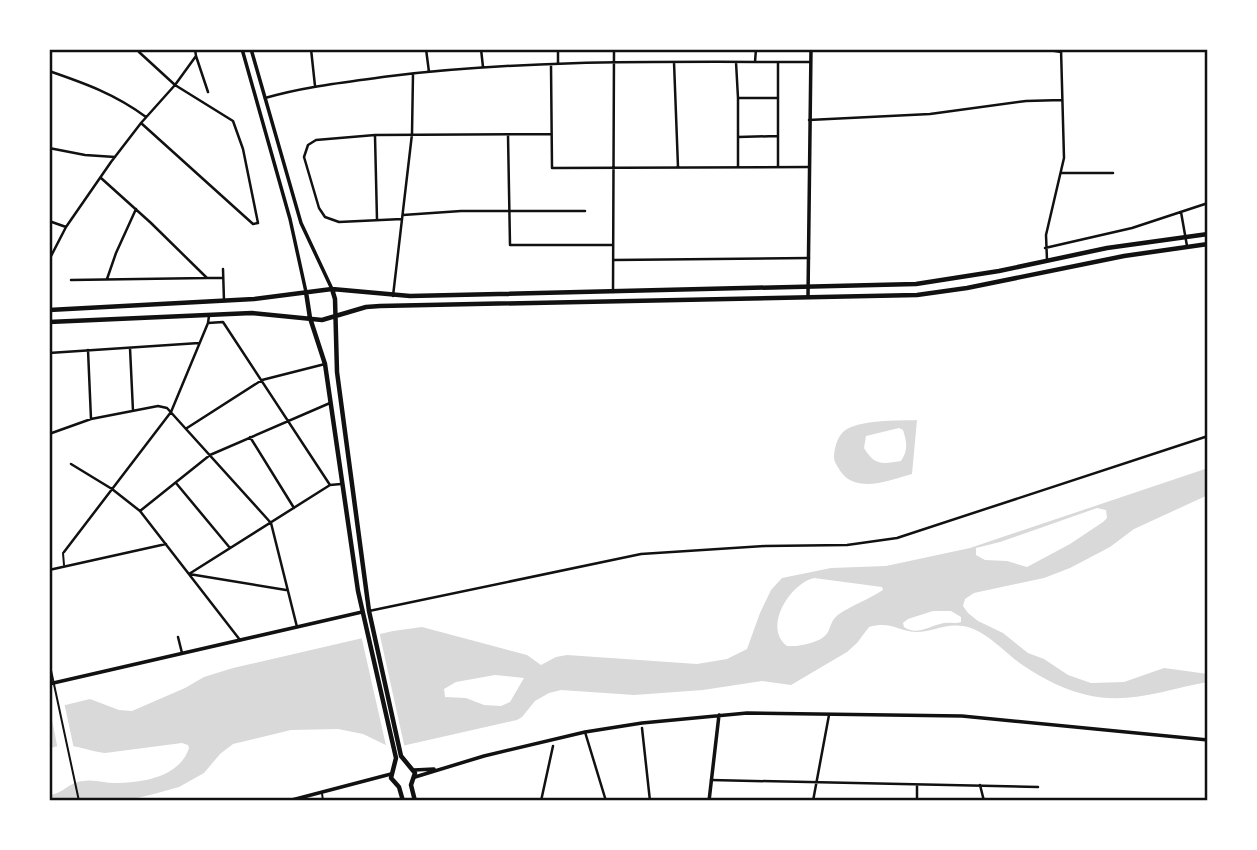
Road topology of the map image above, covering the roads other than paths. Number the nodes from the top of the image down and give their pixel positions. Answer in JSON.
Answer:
{"nodes":[{"id":1,"x":194,"y":49,"type":"edge"},
{"id":2,"x":242,"y":49,"type":"edge"},
{"id":3,"x":251,"y":49,"type":"edge"},
{"id":4,"x":311,"y":49,"type":"edge"},
{"id":5,"x":426,"y":49,"type":"edge"},
{"id":6,"x":481,"y":49,"type":"edge"},
{"id":7,"x":558,"y":49,"type":"edge"},
{"id":8,"x":614,"y":49,"type":"edge"},
{"id":9,"x":756,"y":49,"type":"edge"},
{"id":10,"x":811,"y":49,"type":"edge"},
{"id":11,"x":1043,"y":49,"type":"edge"},
{"id":12,"x":1061,"y":51,"type":"edge"},
{"id":13,"x":139,"y":52,"type":"dead end"},
{"id":14,"x":196,"y":55,"type":"junction"},
{"id":15,"x":674,"y":62,"type":"junction"},
{"id":16,"x":736,"y":62,"type":"junction"},
{"id":17,"x":755,"y":62,"type":"junction"},
{"id":18,"x":778,"y":62,"type":"junction"},
{"id":19,"x":810,"y":62,"type":"junction"},
{"id":20,"x":551,"y":63,"type":"junction"},
{"id":21,"x":558,"y":63,"type":"junction"},
{"id":22,"x":613,"y":63,"type":"junction"},
{"id":23,"x":483,"y":67,"type":"junction"},
{"id":24,"x":49,"y":71,"type":"edge"},
{"id":25,"x":429,"y":72,"type":"junction"},
{"id":26,"x":413,"y":74,"type":"junction"},
{"id":27,"x":176,"y":85,"type":"junction"},
{"id":28,"x":314,"y":86,"type":"junction"},
{"id":29,"x":208,"y":92,"type":"dead end"},
{"id":30,"x":738,"y":98,"type":"junction"},
{"id":31,"x":777,"y":98,"type":"junction"},
{"id":32,"x":265,"y":99,"type":"junction"},
{"id":33,"x":1062,"y":100,"type":"junction"},
{"id":34,"x":146,"y":117,"type":"junction"},
{"id":35,"x":809,"y":120,"type":"junction"},
{"id":36,"x":141,"y":123,"type":"junction"},
{"id":37,"x":412,"y":134,"type":"junction"},
{"id":38,"x":551,"y":134,"type":"junction"},
{"id":39,"x":375,"y":135,"type":"junction"},
{"id":40,"x":508,"y":135,"type":"junction"},
{"id":41,"x":777,"y":136,"type":"junction"},
{"id":42,"x":738,"y":137,"type":"junction"},
{"id":43,"x":49,"y":149,"type":"edge"},
{"id":44,"x":116,"y":157,"type":"junction"},
{"id":45,"x":613,"y":167,"type":"junction"},
{"id":46,"x":678,"y":167,"type":"junction"},
{"id":47,"x":738,"y":167,"type":"junction"},
{"id":48,"x":778,"y":167,"type":"junction"},
{"id":49,"x":809,"y":167,"type":"junction"},
{"id":50,"x":1061,"y":173,"type":"junction"},
{"id":51,"x":1113,"y":173,"type":"dead end"},
{"id":52,"x":101,"y":178,"type":"junction"},
{"id":53,"x":1208,"y":203,"type":"edge"},
{"id":54,"x":136,"y":209,"type":"junction"},
{"id":55,"x":509,"y":211,"type":"junction"},
{"id":56,"x":585,"y":211,"type":"dead end"},
{"id":57,"x":1181,"y":212,"type":"junction"},
{"id":58,"x":402,"y":217,"type":"junction"},
{"id":59,"x":377,"y":220,"type":"junction"},
{"id":60,"x":49,"y":221,"type":"edge"},
{"id":61,"x":66,"y":227,"type":"junction"},
{"id":62,"x":1208,"y":233,"type":"edge"},
{"id":63,"x":1185,"y":236,"type":"junction"},
{"id":64,"x":1208,"y":244,"type":"edge"},
{"id":65,"x":614,"y":245,"type":"junction"},
{"id":66,"x":1187,"y":247,"type":"junction"},
{"id":67,"x":1045,"y":248,"type":"junction"},
{"id":68,"x":809,"y":258,"type":"junction"},
{"id":69,"x":49,"y":260,"type":"edge"},
{"id":70,"x":614,"y":260,"type":"junction"},
{"id":71,"x":1047,"y":261,"type":"junction"},
{"id":72,"x":223,"y":270,"type":"dead end"},
{"id":73,"x":207,"y":278,"type":"junction"},
{"id":74,"x":223,"y":278,"type":"junction"},
{"id":75,"x":107,"y":279,"type":"junction"},
{"id":76,"x":71,"y":280,"type":"dead end"},
{"id":77,"x":808,"y":286,"type":"junction"},
{"id":78,"x":332,"y":289,"type":"junction"},
{"id":79,"x":306,"y":292,"type":"junction"},
{"id":80,"x":613,"y":292,"type":"junction"},
{"id":81,"x":393,"y":296,"type":"junction"},
{"id":82,"x":808,"y":297,"type":"junction"},
{"id":83,"x":224,"y":301,"type":"junction"},
{"id":84,"x":49,"y":310,"type":"edge"},
{"id":85,"x":209,"y":314,"type":"junction"},
{"id":86,"x":335,"y":316,"type":"junction"},
{"id":87,"x":310,"y":318,"type":"junction"},
{"id":88,"x":49,"y":322,"type":"edge"},
{"id":89,"x":208,"y":323,"type":"junction"},
{"id":90,"x":199,"y":343,"type":"junction"},
{"id":91,"x":130,"y":347,"type":"junction"},
{"id":92,"x":88,"y":350,"type":"junction"},
{"id":93,"x":49,"y":353,"type":"edge"},
{"id":94,"x":325,"y":364,"type":"junction"},
{"id":95,"x":261,"y":380,"type":"junction"},
{"id":96,"x":331,"y":402,"type":"junction"},
{"id":97,"x":132,"y":411,"type":"junction"},
{"id":98,"x":171,"y":412,"type":"junction"},
{"id":99,"x":91,"y":419,"type":"junction"},
{"id":100,"x":286,"y":420,"type":"junction"},
{"id":101,"x":185,"y":429,"type":"junction"},
{"id":102,"x":49,"y":434,"type":"edge"},
{"id":103,"x":1208,"y":436,"type":"edge"},
{"id":104,"x":250,"y":437,"type":"junction"},
{"id":105,"x":210,"y":455,"type":"junction"},
{"id":106,"x":71,"y":464,"type":"dead end"},
{"id":107,"x":176,"y":483,"type":"junction"},
{"id":108,"x":341,"y":484,"type":"junction"},
{"id":109,"x":330,"y":485,"type":"junction"},
{"id":110,"x":112,"y":489,"type":"junction"},
{"id":111,"x":294,"y":508,"type":"junction"},
{"id":112,"x":140,"y":511,"type":"junction"},
{"id":113,"x":271,"y":523,"type":"junction"},
{"id":114,"x":167,"y":544,"type":"junction"},
{"id":115,"x":231,"y":548,"type":"junction"},
{"id":116,"x":64,"y":552,"type":"joint"},
{"id":117,"x":65,"y":566,"type":"junction"},
{"id":118,"x":49,"y":570,"type":"edge"},
{"id":119,"x":189,"y":574,"type":"junction"},
{"id":120,"x":286,"y":590,"type":"junction"},
{"id":121,"x":369,"y":611,"type":"junction"},
{"id":122,"x":362,"y":612,"type":"junction"},
{"id":123,"x":297,"y":627,"type":"junction"},
{"id":124,"x":369,"y":628,"type":"junction"},
{"id":125,"x":178,"y":637,"type":"dead end"},
{"id":126,"x":240,"y":640,"type":"junction"},
{"id":127,"x":182,"y":653,"type":"junction"},
{"id":128,"x":49,"y":661,"type":"edge"},
{"id":129,"x":49,"y":684,"type":"edge"},
{"id":130,"x":830,"y":713,"type":"junction"},
{"id":131,"x":719,"y":715,"type":"junction"},
{"id":132,"x":642,"y":728,"type":"dead end"},
{"id":133,"x":585,"y":732,"type":"junction"},
{"id":134,"x":1208,"y":740,"type":"edge"},
{"id":135,"x":552,"y":746,"type":"dead end"},
{"id":136,"x":398,"y":757,"type":"junction"},
{"id":137,"x":406,"y":764,"type":"junction"},
{"id":138,"x":394,"y":767,"type":"junction"},
{"id":139,"x":415,"y":773,"type":"junction"},
{"id":140,"x":391,"y":774,"type":"junction"},
{"id":141,"x":385,"y":777,"type":"junction"},
{"id":142,"x":711,"y":779,"type":"junction"},
{"id":143,"x":392,"y":781,"type":"junction"},
{"id":144,"x":816,"y":783,"type":"junction"},
{"id":145,"x":411,"y":785,"type":"junction"},
{"id":146,"x":918,"y":785,"type":"junction"},
{"id":147,"x":980,"y":785,"type":"junction"},
{"id":148,"x":399,"y":787,"type":"junction"},
{"id":149,"x":1038,"y":787,"type":"dead end"},
{"id":150,"x":322,"y":793,"type":"junction"},
{"id":151,"x":79,"y":801,"type":"edge"},
{"id":152,"x":288,"y":801,"type":"edge"},
{"id":153,"x":323,"y":801,"type":"edge"},
{"id":154,"x":403,"y":801,"type":"edge"},
{"id":155,"x":415,"y":801,"type":"edge"},
{"id":156,"x":541,"y":801,"type":"edge"},
{"id":157,"x":606,"y":801,"type":"edge"},
{"id":158,"x":650,"y":801,"type":"edge"},
{"id":159,"x":709,"y":801,"type":"edge"},
{"id":160,"x":813,"y":801,"type":"edge"},
{"id":161,"x":917,"y":801,"type":"edge"},
{"id":162,"x":984,"y":801,"type":"edge"}],
"edges":[{"from":1,"to":14,"type":"street"},
{"from":2,"to":79,"type":"street"},
{"from":3,"to":32,"type":"street"},
{"from":4,"to":28,"type":"street"},
{"from":5,"to":25,"type":"street"},
{"from":6,"to":23,"type":"street"},
{"from":7,"to":21,"type":"street"},
{"from":8,"to":22,"type":"street"},
{"from":9,"to":17,"type":"street"},
{"from":10,"to":19,"type":"street"},
{"from":11,"to":12,"type":"street"},
{"from":12,"to":33,"type":"street"},
{"from":13,"to":27,"type":"street"},
{"from":14,"to":27,"type":"street"},
{"from":14,"to":29,"type":"street"},
{"from":15,"to":16,"type":"street"},
{"from":15,"to":22,"type":"street"},
{"from":15,"to":46,"type":"street"},
{"from":16,"to":17,"type":"street"},
{"from":16,"to":30,"type":"street"},
{"from":17,"to":18,"type":"street"},
{"from":18,"to":19,"type":"street"},
{"from":18,"to":31,"type":"street"},
{"from":19,"to":35,"type":"street"},
{"from":20,"to":21,"type":"street"},
{"from":20,"to":23,"type":"street"},
{"from":20,"to":38,"type":"street"},
{"from":21,"to":22,"type":"street"},
{"from":22,"to":45,"type":"street"},
{"from":23,"to":25,"type":"street"},
{"from":24,"to":34,"type":"street"},
{"from":25,"to":26,"type":"street"},
{"from":26,"to":28,"type":"street"},
{"from":26,"to":37,"type":"street"},
{"from":27,"to":34,"type":"street"},
{"from":27,"to":36,"type":"street"},
{"from":28,"to":32,"type":"street"},
{"from":30,"to":31,"type":"street"},
{"from":30,"to":42,"type":"street"},
{"from":31,"to":41,"type":"street"},
{"from":32,"to":78,"type":"street"},
{"from":33,"to":35,"type":"street"},
{"from":33,"to":50,"type":"street"},
{"from":34,"to":36,"type":"street"},
{"from":35,"to":49,"type":"street"},
{"from":36,"to":44,"type":"street"},
{"from":37,"to":39,"type":"street"},
{"from":37,"to":40,"type":"street"},
{"from":37,"to":58,"type":"street"},
{"from":38,"to":40,"type":"street"},
{"from":38,"to":45,"type":"street"},
{"from":39,"to":59,"type":"street"},
{"from":39,"to":59,"type":"street"},
{"from":40,"to":55,"type":"street"},
{"from":41,"to":42,"type":"street"},
{"from":41,"to":48,"type":"street"},
{"from":42,"to":47,"type":"street"},
{"from":43,"to":44,"type":"street"},
{"from":44,"to":52,"type":"street"},
{"from":45,"to":46,"type":"street"},
{"from":45,"to":65,"type":"street"},
{"from":46,"to":47,"type":"street"},
{"from":47,"to":48,"type":"street"},
{"from":48,"to":49,"type":"street"},
{"from":49,"to":68,"type":"street"},
{"from":50,"to":51,"type":"street"},
{"from":50,"to":67,"type":"street"},
{"from":52,"to":54,"type":"street"},
{"from":52,"to":61,"type":"street"},
{"from":53,"to":57,"type":"street"},
{"from":54,"to":73,"type":"street"},
{"from":54,"to":75,"type":"street"},
{"from":55,"to":56,"type":"street"},
{"from":55,"to":58,"type":"street"},
{"from":55,"to":65,"type":"street"},
{"from":57,"to":63,"type":"street"},
{"from":57,"to":67,"type":"street"},
{"from":58,"to":59,"type":"street"},
{"from":58,"to":81,"type":"street"},
{"from":60,"to":61,"type":"street"},
{"from":61,"to":69,"type":"street"},
{"from":62,"to":63,"type":"main road"},
{"from":63,"to":66,"type":"street"},
{"from":63,"to":71,"type":"main road"},
{"from":64,"to":66,"type":"main road"},
{"from":65,"to":70,"type":"street"},
{"from":66,"to":82,"type":"main road"},
{"from":67,"to":71,"type":"street"},
{"from":68,"to":70,"type":"street"},
{"from":68,"to":77,"type":"street"},
{"from":70,"to":80,"type":"street"},
{"from":71,"to":77,"type":"main road"},
{"from":72,"to":74,"type":"street"},
{"from":73,"to":74,"type":"street"},
{"from":73,"to":75,"type":"street"},
{"from":74,"to":83,"type":"street"},
{"from":75,"to":76,"type":"street"},
{"from":77,"to":80,"type":"main road"},
{"from":77,"to":82,"type":"street"},
{"from":78,"to":79,"type":"main road"},
{"from":78,"to":81,"type":"main road"},
{"from":78,"to":86,"type":"main road"},
{"from":79,"to":83,"type":"main road"},
{"from":79,"to":87,"type":"main road"},
{"from":80,"to":81,"type":"main road"},
{"from":82,"to":86,"type":"main road"},
{"from":83,"to":84,"type":"main road"},
{"from":85,"to":87,"type":"main road"},
{"from":85,"to":88,"type":"main road"},
{"from":85,"to":89,"type":"street"},
{"from":86,"to":87,"type":"main road"},
{"from":86,"to":121,"type":"main road"},
{"from":87,"to":94,"type":"main road"},
{"from":89,"to":90,"type":"street"},
{"from":89,"to":95,"type":"street"},
{"from":90,"to":91,"type":"street"},
{"from":90,"to":98,"type":"street"},
{"from":91,"to":92,"type":"street"},
{"from":91,"to":97,"type":"street"},
{"from":92,"to":93,"type":"street"},
{"from":92,"to":99,"type":"street"},
{"from":94,"to":95,"type":"street"},
{"from":94,"to":96,"type":"main road"},
{"from":95,"to":100,"type":"street"},
{"from":95,"to":101,"type":"street"},
{"from":96,"to":100,"type":"street"},
{"from":96,"to":108,"type":"main road"},
{"from":97,"to":98,"type":"street"},
{"from":97,"to":99,"type":"street"},
{"from":98,"to":101,"type":"street"},
{"from":98,"to":110,"type":"street"},
{"from":99,"to":102,"type":"street"},
{"from":100,"to":104,"type":"street"},
{"from":100,"to":109,"type":"street"},
{"from":101,"to":105,"type":"street"},
{"from":103,"to":121,"type":"street"},
{"from":104,"to":105,"type":"street"},
{"from":104,"to":111,"type":"street"},
{"from":105,"to":107,"type":"street"},
{"from":105,"to":113,"type":"street"},
{"from":106,"to":110,"type":"street"},
{"from":107,"to":112,"type":"street"},
{"from":107,"to":115,"type":"street"},
{"from":108,"to":109,"type":"street"},
{"from":108,"to":122,"type":"main road"},
{"from":109,"to":111,"type":"street"},
{"from":110,"to":112,"type":"street"},
{"from":110,"to":116,"type":"street"},
{"from":111,"to":113,"type":"street"},
{"from":112,"to":114,"type":"street"},
{"from":113,"to":115,"type":"street"},
{"from":113,"to":120,"type":"street"},
{"from":114,"to":117,"type":"street"},
{"from":114,"to":119,"type":"street"},
{"from":115,"to":119,"type":"street"},
{"from":116,"to":117,"type":"street"},
{"from":117,"to":118,"type":"street"},
{"from":119,"to":120,"type":"street"},
{"from":119,"to":126,"type":"street"},
{"from":120,"to":123,"type":"street"},
{"from":121,"to":124,"type":"main road"},
{"from":122,"to":123,"type":"street"},
{"from":122,"to":124,"type":"main road"},
{"from":123,"to":126,"type":"street"},
{"from":124,"to":136,"type":"main road"},
{"from":125,"to":127,"type":"street"},
{"from":126,"to":127,"type":"street"},
{"from":127,"to":129,"type":"street"},
{"from":128,"to":151,"type":"street"},
{"from":130,"to":131,"type":"street"},
{"from":130,"to":134,"type":"street"},
{"from":130,"to":144,"type":"street"},
{"from":131,"to":133,"type":"street"},
{"from":131,"to":142,"type":"street"},
{"from":132,"to":158,"type":"street"},
{"from":133,"to":139,"type":"street"},
{"from":133,"to":157,"type":"street"},
{"from":135,"to":156,"type":"street"},
{"from":136,"to":137,"type":"main road"},
{"from":136,"to":138,"type":"main road"},
{"from":137,"to":138,"type":"main road"},
{"from":137,"to":139,"type":"main road"},
{"from":138,"to":140,"type":"main road"},
{"from":139,"to":145,"type":"main road"},
{"from":140,"to":141,"type":"street"},
{"from":140,"to":143,"type":"main road"},
{"from":141,"to":143,"type":"street"},
{"from":141,"to":150,"type":"street"},
{"from":142,"to":144,"type":"street"},
{"from":142,"to":159,"type":"street"},
{"from":143,"to":148,"type":"main road"},
{"from":144,"to":146,"type":"street"},
{"from":144,"to":160,"type":"street"},
{"from":145,"to":148,"type":"main road"},
{"from":145,"to":155,"type":"main road"},
{"from":146,"to":147,"type":"street"},
{"from":146,"to":161,"type":"street"},
{"from":147,"to":149,"type":"street"},
{"from":147,"to":162,"type":"street"},
{"from":148,"to":154,"type":"main road"},
{"from":150,"to":152,"type":"street"},
{"from":150,"to":153,"type":"street"}]}
